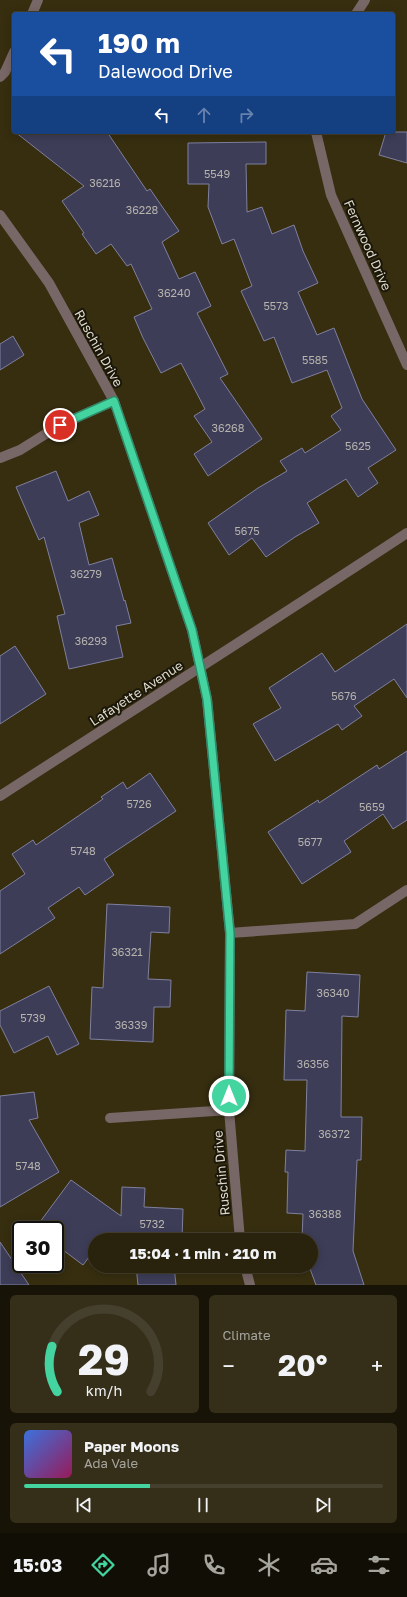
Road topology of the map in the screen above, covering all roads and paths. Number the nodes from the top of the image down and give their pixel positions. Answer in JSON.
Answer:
{"nodes":[{"id":1,"x":38,"y":0,"type":"edge"},
{"id":2,"x":365,"y":0,"type":"edge"},
{"id":3,"x":33,"y":12,"type":"edge"},
{"id":4,"x":357,"y":12,"type":"edge"},
{"id":5,"x":12,"y":56,"type":"edge"},
{"id":6,"x":0,"y":77,"type":"edge"},
{"id":7,"x":316,"y":134,"type":"edge"},
{"id":8,"x":0,"y":215,"type":"edge"},
{"id":9,"x":407,"y":365,"type":"edge"},
{"id":10,"x":114,"y":401,"type":"junction"},
{"id":11,"x":0,"y":458,"type":"edge"},
{"id":12,"x":407,"y":533,"type":"edge"},
{"id":13,"x":201,"y":668,"type":"junction"},
{"id":14,"x":0,"y":796,"type":"edge"},
{"id":15,"x":407,"y":890,"type":"edge"},
{"id":16,"x":230,"y":933,"type":"junction"},
{"id":17,"x":228,"y":1110,"type":"junction"},
{"id":18,"x":110,"y":1118,"type":"dead end"},
{"id":19,"x":239,"y":1233,"type":"edge"},
{"id":20,"x":247,"y":1273,"type":"edge"},
{"id":21,"x":250,"y":1285,"type":"edge"}],
"edges":[{"from":1,"to":3,"type":"street"},
{"from":2,"to":4,"type":"street"},
{"from":5,"to":6,"type":"street"},
{"from":7,"to":9,"type":"street","name":"Fernwood Drive"},
{"from":8,"to":10,"type":"street","name":"Ruschin Drive"},
{"from":10,"to":11,"type":"street"},
{"from":10,"to":13,"type":"street","name":"Ruschin Drive"},
{"from":12,"to":13,"type":"street","name":"Lafayette Avenue"},
{"from":13,"to":14,"type":"street","name":"Lafayette Avenue"},
{"from":13,"to":16,"type":"street","name":"Ruschin Drive"},
{"from":15,"to":16,"type":"street"},
{"from":16,"to":17,"type":"street","name":"Ruschin Drive"},
{"from":17,"to":18,"type":"street"},
{"from":17,"to":19,"type":"street","name":"Ruschin Drive"},
{"from":20,"to":21,"type":"street"}]}
